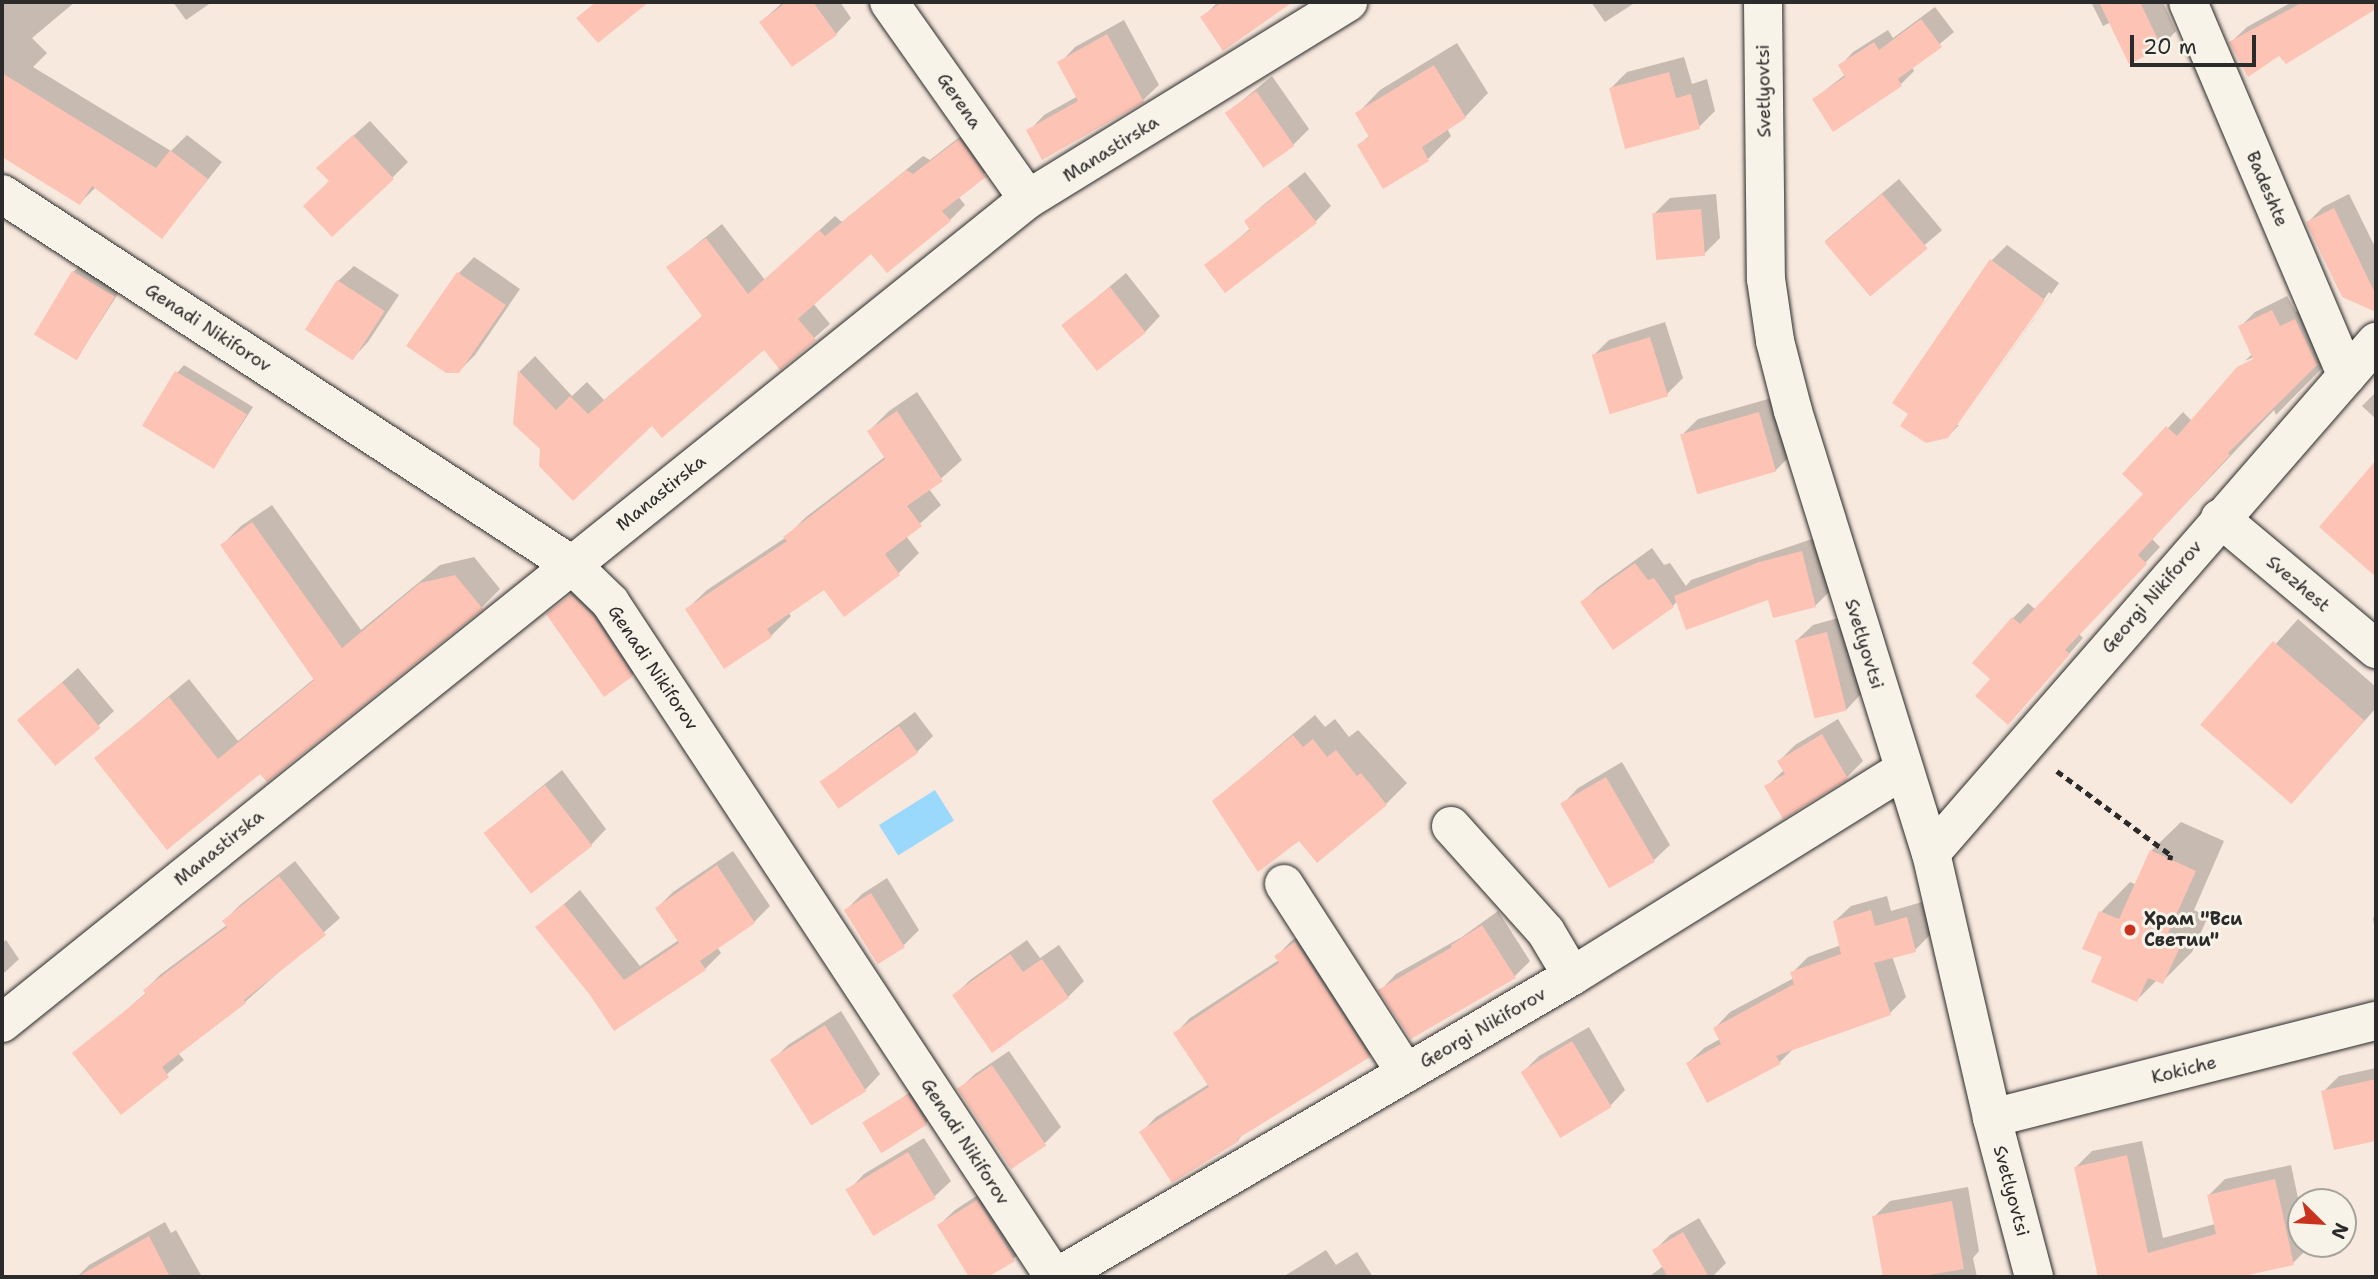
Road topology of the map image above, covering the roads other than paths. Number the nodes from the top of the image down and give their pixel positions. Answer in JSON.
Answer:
{"nodes":[{"id":1,"x":889,"y":2,"type":"edge"},
{"id":2,"x":1348,"y":2,"type":"edge"},
{"id":3,"x":1763,"y":2,"type":"edge"},
{"id":4,"x":2188,"y":2,"type":"edge"},
{"id":5,"x":2,"y":194,"type":"edge"},
{"id":6,"x":1028,"y":199,"type":"junction"},
{"id":7,"x":2376,"y":342,"type":"edge"},
{"id":8,"x":2347,"y":376,"type":"junction"},
{"id":9,"x":2220,"y":518,"type":"junction"},
{"id":10,"x":572,"y":565,"type":"junction"},
{"id":11,"x":2376,"y":649,"type":"edge"},
{"id":12,"x":1903,"y":770,"type":"junction"},
{"id":13,"x":1451,"y":826,"type":"dead end"},
{"id":14,"x":1931,"y":853,"type":"junction"},
{"id":15,"x":1284,"y":884,"type":"dead end"},
{"id":16,"x":1572,"y":976,"type":"junction"},
{"id":17,"x":2376,"y":1021,"type":"edge"},
{"id":18,"x":2,"y":1023,"type":"edge"},
{"id":19,"x":1406,"y":1073,"type":"junction"},
{"id":20,"x":1992,"y":1118,"type":"junction"},
{"id":21,"x":1056,"y":1277,"type":"edge"},
{"id":22,"x":2034,"y":1277,"type":"edge"}],
"edges":[{"from":1,"to":6,"type":"street","name":"Gerena"},
{"from":2,"to":6,"type":"street","name":"Manastirska"},
{"from":3,"to":12,"type":"street","name":"Svetlyovtsi"},
{"from":4,"to":8,"type":"street","name":"Badeshte"},
{"from":5,"to":10,"type":"street","name":"Genadi Nikiforov"},
{"from":6,"to":10,"type":"street","name":"Manastirska"},
{"from":7,"to":8,"type":"street","name":"Georgi Nikiforov"},
{"from":8,"to":9,"type":"street","name":"Georgi Nikiforov"},
{"from":9,"to":11,"type":"street","name":"Svezhest"},
{"from":9,"to":14,"type":"street","name":"Georgi Nikiforov"},
{"from":10,"to":18,"type":"street","name":"Manastirska"},
{"from":10,"to":21,"type":"street","name":"Genadi Nikiforov"},
{"from":12,"to":14,"type":"street","name":"Svetlyovtsi"},
{"from":12,"to":16,"type":"street","name":"Georgi Nikiforov"},
{"from":13,"to":16,"type":"street"},
{"from":14,"to":20,"type":"street","name":"Svetlyovtsi"},
{"from":15,"to":19,"type":"street"},
{"from":16,"to":19,"type":"street","name":"Georgi Nikiforov"},
{"from":17,"to":20,"type":"street","name":"Kokiche"},
{"from":19,"to":21,"type":"street","name":"Georgi Nikiforov"},
{"from":20,"to":22,"type":"street","name":"Svetlyovtsi"}]}
